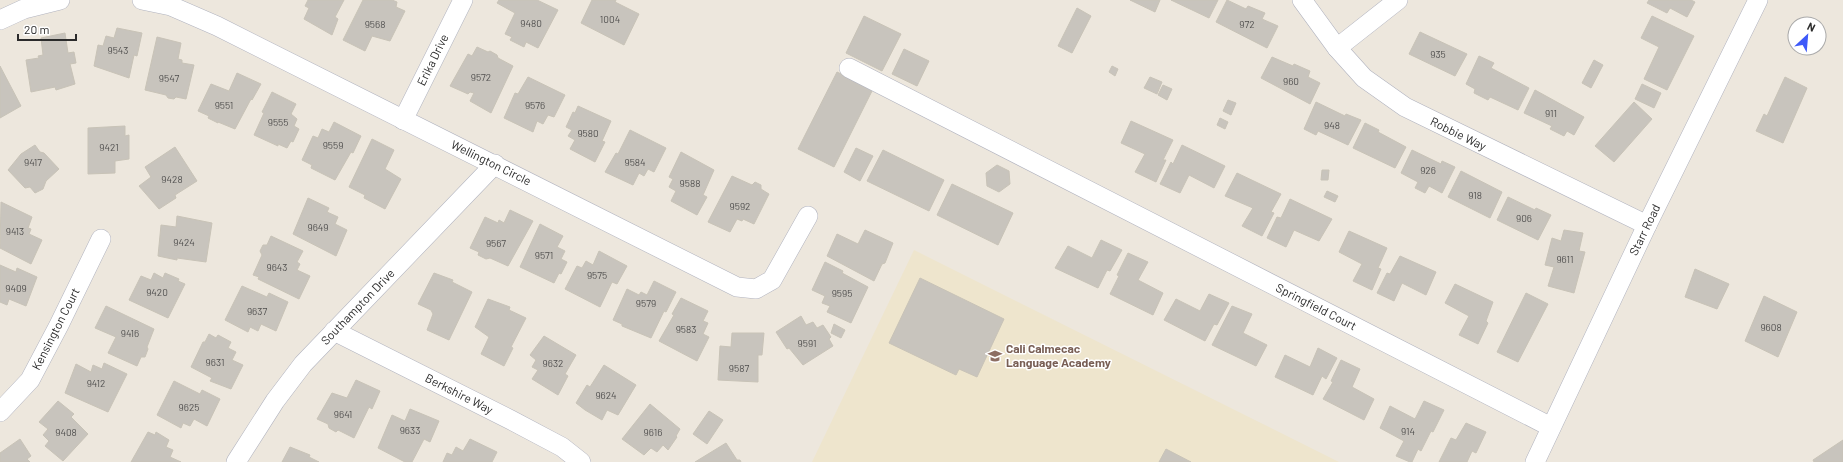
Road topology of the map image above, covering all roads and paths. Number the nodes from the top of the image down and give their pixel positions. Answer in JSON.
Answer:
{"nodes":[{"id":1,"x":60,"y":0,"type":"edge"},
{"id":2,"x":142,"y":0,"type":"edge"},
{"id":3,"x":463,"y":0,"type":"edge"},
{"id":4,"x":1302,"y":0,"type":"edge"},
{"id":5,"x":1398,"y":0,"type":"edge"},
{"id":6,"x":1758,"y":0,"type":"edge"},
{"id":7,"x":0,"y":20,"type":"edge"},
{"id":8,"x":1337,"y":48,"type":"junction"},
{"id":9,"x":849,"y":68,"type":"dead end"},
{"id":10,"x":403,"y":120,"type":"junction"},
{"id":11,"x":495,"y":164,"type":"junction"},
{"id":12,"x":808,"y":216,"type":"dead end"},
{"id":13,"x":1647,"y":226,"type":"junction"},
{"id":14,"x":101,"y":239,"type":"dead end"},
{"id":15,"x":334,"y":331,"type":"junction"},
{"id":16,"x":0,"y":412,"type":"edge"},
{"id":17,"x":1551,"y":427,"type":"junction"},
{"id":18,"x":236,"y":462,"type":"edge"},
{"id":19,"x":581,"y":462,"type":"edge"},
{"id":20,"x":1535,"y":462,"type":"edge"}],
"edges":[{"from":1,"to":7,"type":"street"},
{"from":2,"to":10,"type":"street","name":"Wellington Circle"},
{"from":3,"to":10,"type":"street","name":"Erika Drive"},
{"from":4,"to":8,"type":"street","name":"Robbie Way"},
{"from":5,"to":8,"type":"street"},
{"from":6,"to":13,"type":"street","name":"Starr Road"},
{"from":8,"to":13,"type":"street","name":"Robbie Way"},
{"from":9,"to":17,"type":"street","name":"Springfield Court"},
{"from":10,"to":11,"type":"street","name":"Wellington Circle"},
{"from":11,"to":12,"type":"street","name":"Wellington Circle"},
{"from":11,"to":15,"type":"street","name":"Southampton Drive"},
{"from":13,"to":17,"type":"street","name":"Starr Road"},
{"from":14,"to":16,"type":"street","name":"Kensington Court"},
{"from":15,"to":18,"type":"street","name":"Southampton Drive"},
{"from":15,"to":19,"type":"street","name":"Berkshire Way"},
{"from":17,"to":20,"type":"street","name":"Starr Road"}]}
